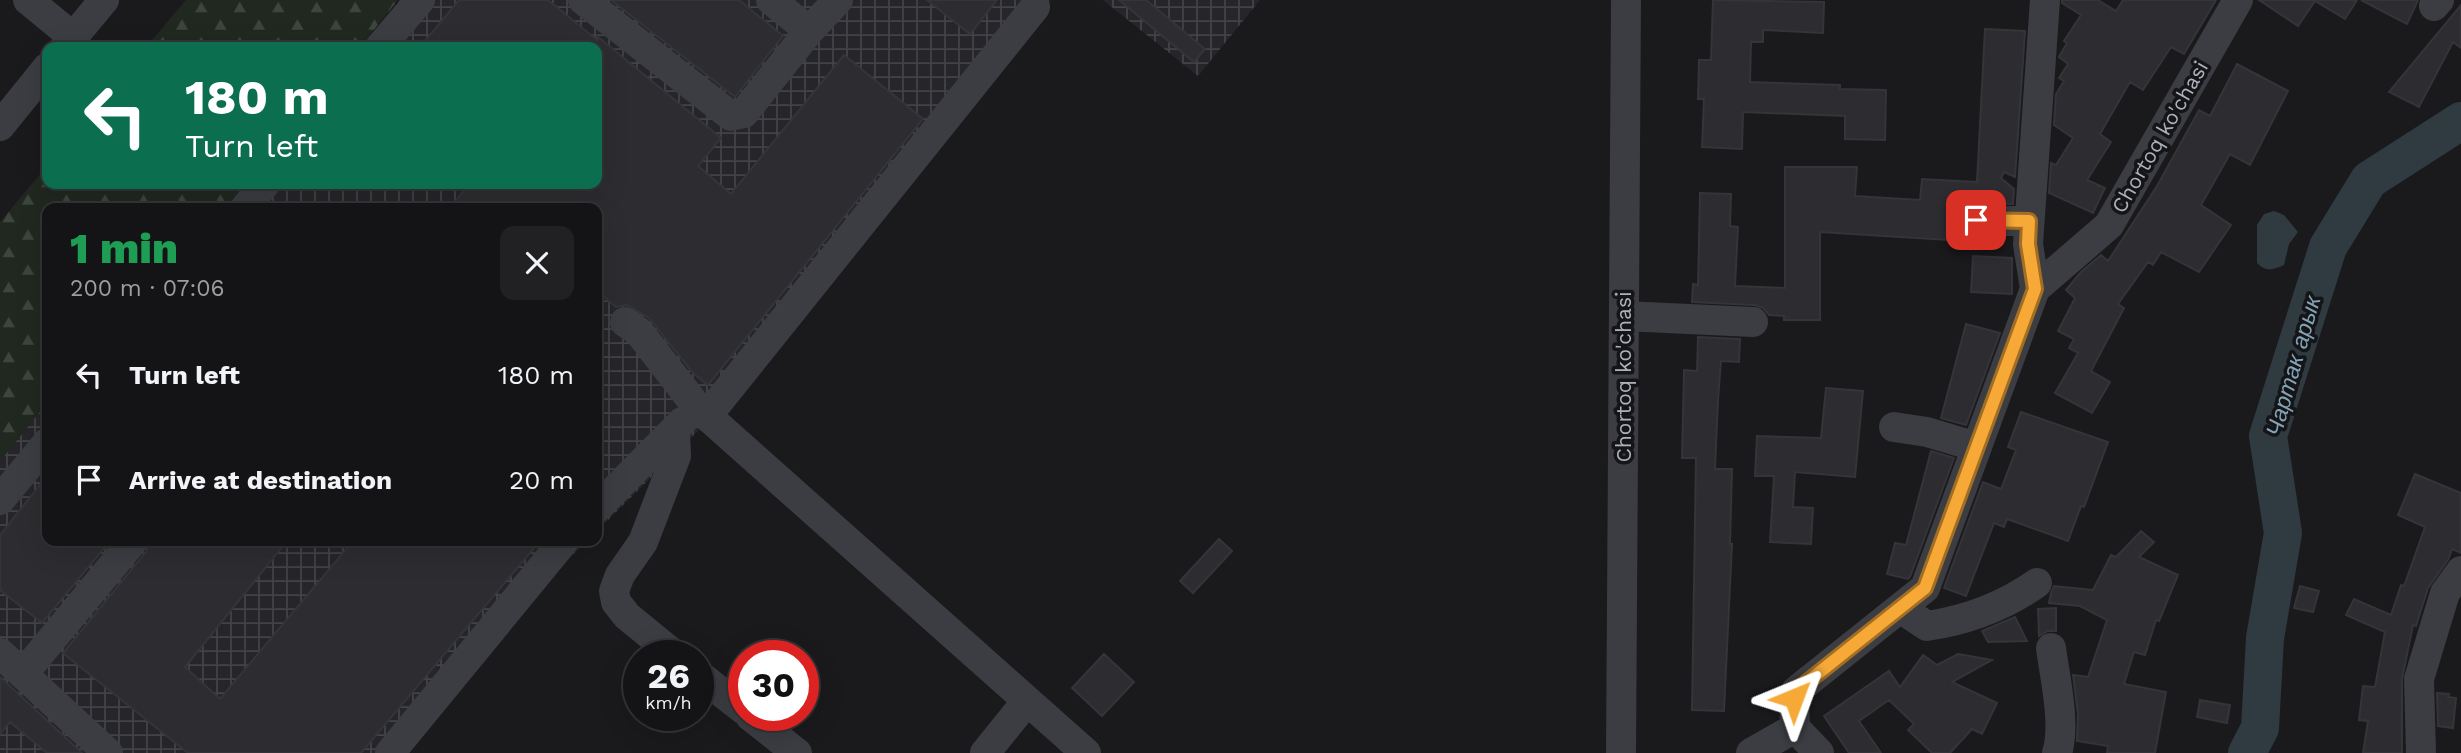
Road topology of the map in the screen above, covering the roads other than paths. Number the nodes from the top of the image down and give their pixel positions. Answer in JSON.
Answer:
{"nodes":[{"id":1,"x":28,"y":0,"type":"edge"},
{"id":2,"x":104,"y":0,"type":"edge"},
{"id":3,"x":420,"y":0,"type":"edge"},
{"id":4,"x":583,"y":0,"type":"edge"},
{"id":5,"x":771,"y":0,"type":"edge"},
{"id":6,"x":838,"y":0,"type":"edge"},
{"id":7,"x":1626,"y":0,"type":"edge"},
{"id":8,"x":2045,"y":0,"type":"edge"},
{"id":9,"x":2238,"y":0,"type":"edge"},
{"id":10,"x":1035,"y":7,"type":"dead end"},
{"id":11,"x":809,"y":31,"type":"junction"},
{"id":12,"x":69,"y":42,"type":"edge"},
{"id":13,"x":384,"y":42,"type":"edge"},
{"id":14,"x":42,"y":74,"type":"edge"},
{"id":15,"x":0,"y":126,"type":"edge"},
{"id":16,"x":261,"y":189,"type":"edge"},
{"id":17,"x":249,"y":203,"type":"edge"},
{"id":18,"x":1976,"y":220,"type":"dead end"},
{"id":19,"x":2029,"y":221,"type":"junction"},
{"id":20,"x":2035,"y":289,"type":"junction"},
{"id":21,"x":1624,"y":316,"type":"junction"},
{"id":22,"x":625,"y":321,"type":"dead end"},
{"id":23,"x":1753,"y":322,"type":"dead end"},
{"id":24,"x":702,"y":411,"type":"junction"},
{"id":25,"x":1894,"y":427,"type":"dead end"},
{"id":26,"x":675,"y":429,"type":"junction"},
{"id":27,"x":1977,"y":447,"type":"junction"},
{"id":28,"x":42,"y":449,"type":"edge"},
{"id":29,"x":0,"y":500,"type":"edge"},
{"id":30,"x":602,"y":503,"type":"edge"},
{"id":31,"x":130,"y":546,"type":"edge"},
{"id":32,"x":551,"y":546,"type":"edge"},
{"id":33,"x":2461,"y":571,"type":"edge"},
{"id":34,"x":2037,"y":583,"type":"dead end"},
{"id":35,"x":1900,"y":608,"type":"junction"},
{"id":36,"x":656,"y":640,"type":"edge"},
{"id":37,"x":2051,"y":648,"type":"dead end"},
{"id":38,"x":0,"y":653,"type":"edge"},
{"id":39,"x":23,"y":674,"type":"junction"},
{"id":40,"x":714,"y":687,"type":"edge"},
{"id":41,"x":728,"y":697,"type":"edge"},
{"id":42,"x":1027,"y":701,"type":"junction"},
{"id":43,"x":1795,"y":728,"type":"junction"},
{"id":44,"x":761,"y":734,"type":"edge"},
{"id":45,"x":108,"y":753,"type":"edge"},
{"id":46,"x":390,"y":753,"type":"edge"},
{"id":47,"x":797,"y":753,"type":"edge"},
{"id":48,"x":985,"y":753,"type":"edge"},
{"id":49,"x":1086,"y":753,"type":"edge"},
{"id":50,"x":1621,"y":753,"type":"edge"},
{"id":51,"x":1751,"y":753,"type":"edge"},
{"id":52,"x":1819,"y":753,"type":"edge"},
{"id":53,"x":2057,"y":753,"type":"edge"},
{"id":54,"x":2421,"y":753,"type":"edge"}],
"edges":[{"from":1,"to":12,"type":"street"},
{"from":2,"to":12,"type":"street"},
{"from":3,"to":13,"type":"street"},
{"from":4,"to":11,"type":"street"},
{"from":5,"to":11,"type":"street"},
{"from":6,"to":11,"type":"street"},
{"from":7,"to":21,"type":"street","name":"Chortoq ko'chasi"},
{"from":8,"to":19,"type":"street","name":"Chortoq ko'chasi"},
{"from":9,"to":20,"type":"street","name":"Chortoq ko'chasi"},
{"from":10,"to":24,"type":"street"},
{"from":14,"to":15,"type":"street"},
{"from":16,"to":17,"type":"street"},
{"from":18,"to":19,"type":"street"},
{"from":19,"to":20,"type":"street","name":"Chortoq ko'chasi"},
{"from":20,"to":27,"type":"street","name":"Chortoq ko'chasi"},
{"from":21,"to":23,"type":"street"},
{"from":21,"to":50,"type":"street","name":"Chortoq ko'chasi"},
{"from":22,"to":24,"type":"street"},
{"from":24,"to":26,"type":"street"},
{"from":24,"to":42,"type":"street"},
{"from":25,"to":27,"type":"street"},
{"from":26,"to":30,"type":"street"},
{"from":26,"to":36,"type":"street"},
{"from":27,"to":35,"type":"street","name":"Chortoq ko'chasi"},
{"from":28,"to":29,"type":"street"},
{"from":31,"to":39,"type":"street"},
{"from":32,"to":46,"type":"street"},
{"from":33,"to":54,"type":"street"},
{"from":34,"to":35,"type":"street"},
{"from":35,"to":43,"type":"street","name":"Chortoq ko'chasi"},
{"from":37,"to":53,"type":"street"},
{"from":38,"to":39,"type":"street"},
{"from":39,"to":45,"type":"street"},
{"from":40,"to":41,"type":"street"},
{"from":42,"to":48,"type":"street"},
{"from":42,"to":49,"type":"street"},
{"from":43,"to":51,"type":"street"},
{"from":43,"to":52,"type":"street"},
{"from":44,"to":47,"type":"street"}]}
